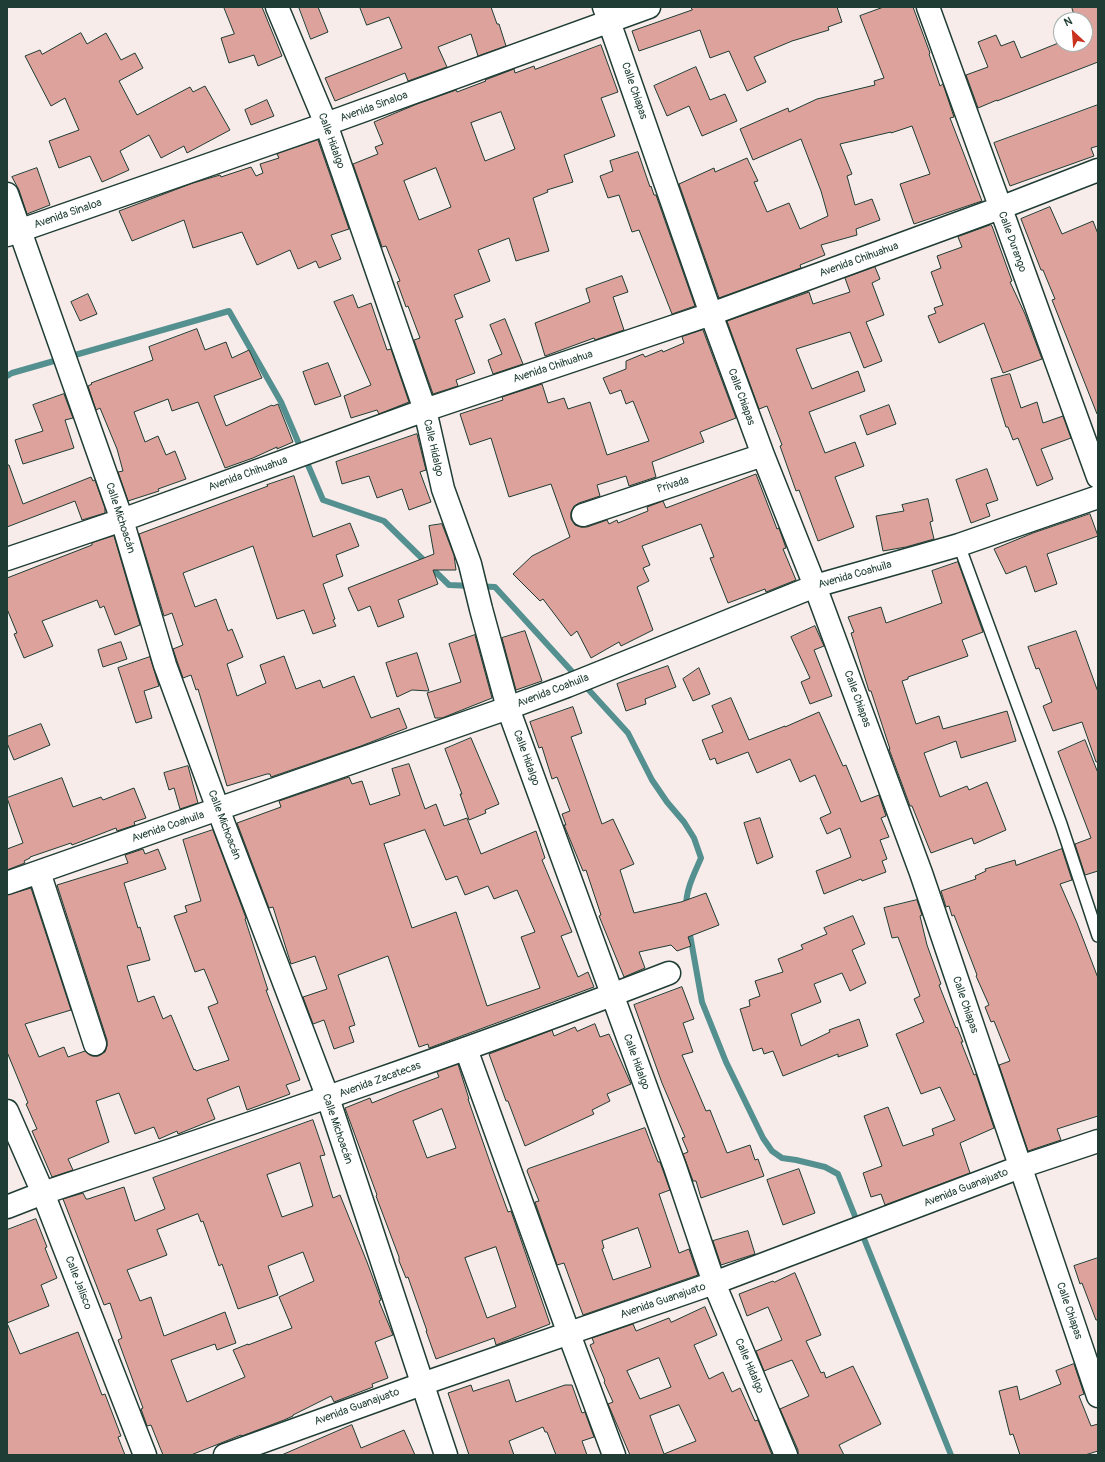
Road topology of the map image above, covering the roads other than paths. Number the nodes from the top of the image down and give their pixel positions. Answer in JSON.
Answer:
{"nodes":[{"id":1,"x":277,"y":7,"type":"edge"},
{"id":2,"x":649,"y":7,"type":"edge"},
{"id":3,"x":928,"y":7,"type":"edge"},
{"id":4,"x":607,"y":14,"type":"edge"},
{"id":5,"x":326,"y":124,"type":"junction"},
{"id":6,"x":1098,"y":170,"type":"edge"},
{"id":7,"x":7,"y":194,"type":"edge"},
{"id":8,"x":1000,"y":208,"type":"junction"},
{"id":9,"x":14,"y":233,"type":"edge"},
{"id":10,"x":711,"y":314,"type":"junction"},
{"id":11,"x":425,"y":410,"type":"junction"},
{"id":12,"x":763,"y":456,"type":"junction"},
{"id":13,"x":1098,"y":477,"type":"edge"},
{"id":14,"x":1098,"y":498,"type":"edge"},
{"id":15,"x":583,"y":515,"type":"dead end"},
{"id":16,"x":122,"y":520,"type":"junction"},
{"id":17,"x":959,"y":545,"type":"junction"},
{"id":18,"x":7,"y":559,"type":"edge"},
{"id":19,"x":815,"y":586,"type":"junction"},
{"id":20,"x":508,"y":708,"type":"junction"},
{"id":21,"x":218,"y":809,"type":"junction"},
{"id":22,"x":39,"y":872,"type":"junction"},
{"id":23,"x":7,"y":883,"type":"edge"},
{"id":24,"x":1098,"y":936,"type":"edge"},
{"id":25,"x":669,"y":973,"type":"dead end"},
{"id":26,"x":612,"y":996,"type":"junction"},
{"id":27,"x":95,"y":1044,"type":"dead end"},
{"id":28,"x":466,"y":1049,"type":"junction"},
{"id":29,"x":328,"y":1098,"type":"junction"},
{"id":30,"x":7,"y":1111,"type":"edge"},
{"id":31,"x":1098,"y":1141,"type":"edge"},
{"id":32,"x":1020,"y":1167,"type":"junction"},
{"id":33,"x":43,"y":1193,"type":"junction"},
{"id":34,"x":7,"y":1207,"type":"edge"},
{"id":35,"x":714,"y":1283,"type":"junction"},
{"id":36,"x":569,"y":1334,"type":"junction"},
{"id":37,"x":422,"y":1384,"type":"junction"},
{"id":38,"x":1098,"y":1396,"type":"edge"},
{"id":39,"x":145,"y":1455,"type":"edge"},
{"id":40,"x":225,"y":1455,"type":"edge"},
{"id":41,"x":446,"y":1455,"type":"edge"},
{"id":42,"x":614,"y":1455,"type":"edge"},
{"id":43,"x":786,"y":1455,"type":"edge"}],
"edges":[{"from":1,"to":5,"type":"street","name":"Calle Hidalgo"},
{"from":2,"to":4,"type":"street","name":"Avenida Sinaloa"},
{"from":3,"to":8,"type":"street","name":"Calle Durango"},
{"from":4,"to":5,"type":"street","name":"Avenida Sinaloa"},
{"from":4,"to":10,"type":"street","name":"Calle Chiapas"},
{"from":5,"to":9,"type":"street","name":"Avenida Sinaloa"},
{"from":5,"to":11,"type":"street","name":"Calle Hidalgo"},
{"from":6,"to":8,"type":"street","name":"Avenida Chihuahua"},
{"from":7,"to":9,"type":"street","name":"Calle Michoacán"},
{"from":8,"to":10,"type":"street","name":"Avenida Chihuahua"},
{"from":8,"to":13,"type":"street","name":"Calle Durango"},
{"from":9,"to":16,"type":"street","name":"Calle Michoacán"},
{"from":10,"to":11,"type":"street","name":"Avenida Chihuahua"},
{"from":10,"to":12,"type":"street","name":"Calle Chiapas"},
{"from":11,"to":16,"type":"street","name":"Avenida Chihuahua"},
{"from":11,"to":20,"type":"street","name":"Calle Hidalgo"},
{"from":12,"to":15,"type":"street","name":"Privada"},
{"from":12,"to":19,"type":"street","name":"Calle Chiapas"},
{"from":14,"to":17,"type":"street","name":"Avenida Coahuila"},
{"from":16,"to":18,"type":"street","name":"Avenida Chihuahua"},
{"from":16,"to":21,"type":"street","name":"Calle Michoacán"},
{"from":17,"to":19,"type":"street","name":"Avenida Coahuila"},
{"from":17,"to":24,"type":"lane"},
{"from":19,"to":20,"type":"street","name":"Avenida Coahuila"},
{"from":19,"to":32,"type":"street","name":"Calle Chiapas"},
{"from":20,"to":21,"type":"street","name":"Avenida Coahuila"},
{"from":20,"to":26,"type":"street","name":"Calle Hidalgo"},
{"from":21,"to":22,"type":"street","name":"Avenida Coahuila"},
{"from":21,"to":29,"type":"street","name":"Calle Michoacán"},
{"from":22,"to":23,"type":"street","name":"Avenida Coahuila"},
{"from":22,"to":27,"type":"street"},
{"from":25,"to":26,"type":"street","name":"Avenida Zacatecas"},
{"from":26,"to":28,"type":"street","name":"Avenida Zacatecas"},
{"from":26,"to":35,"type":"street","name":"Calle Hidalgo"},
{"from":28,"to":29,"type":"street","name":"Avenida Zacatecas"},
{"from":28,"to":36,"type":"street"},
{"from":29,"to":33,"type":"street","name":"Avenida Zacatecas"},
{"from":29,"to":37,"type":"street","name":"Calle Michoacán"},
{"from":30,"to":33,"type":"street","name":"Calle Jalisco"},
{"from":31,"to":32,"type":"street","name":"Avenida Guanajuato"},
{"from":32,"to":35,"type":"street","name":"Avenida Guanajuato"},
{"from":32,"to":38,"type":"street","name":"Calle Chiapas"},
{"from":33,"to":34,"type":"street","name":"Avenida Zacatecas"},
{"from":33,"to":39,"type":"street","name":"Calle Jalisco"},
{"from":35,"to":36,"type":"street","name":"Avenida Guanajuato"},
{"from":35,"to":43,"type":"street","name":"Calle Hidalgo"},
{"from":36,"to":37,"type":"street","name":"Avenida Guanajuato"},
{"from":36,"to":42,"type":"street"},
{"from":37,"to":40,"type":"street","name":"Avenida Guanajuato"},
{"from":37,"to":41,"type":"street","name":"Calle Michoacán"}]}
